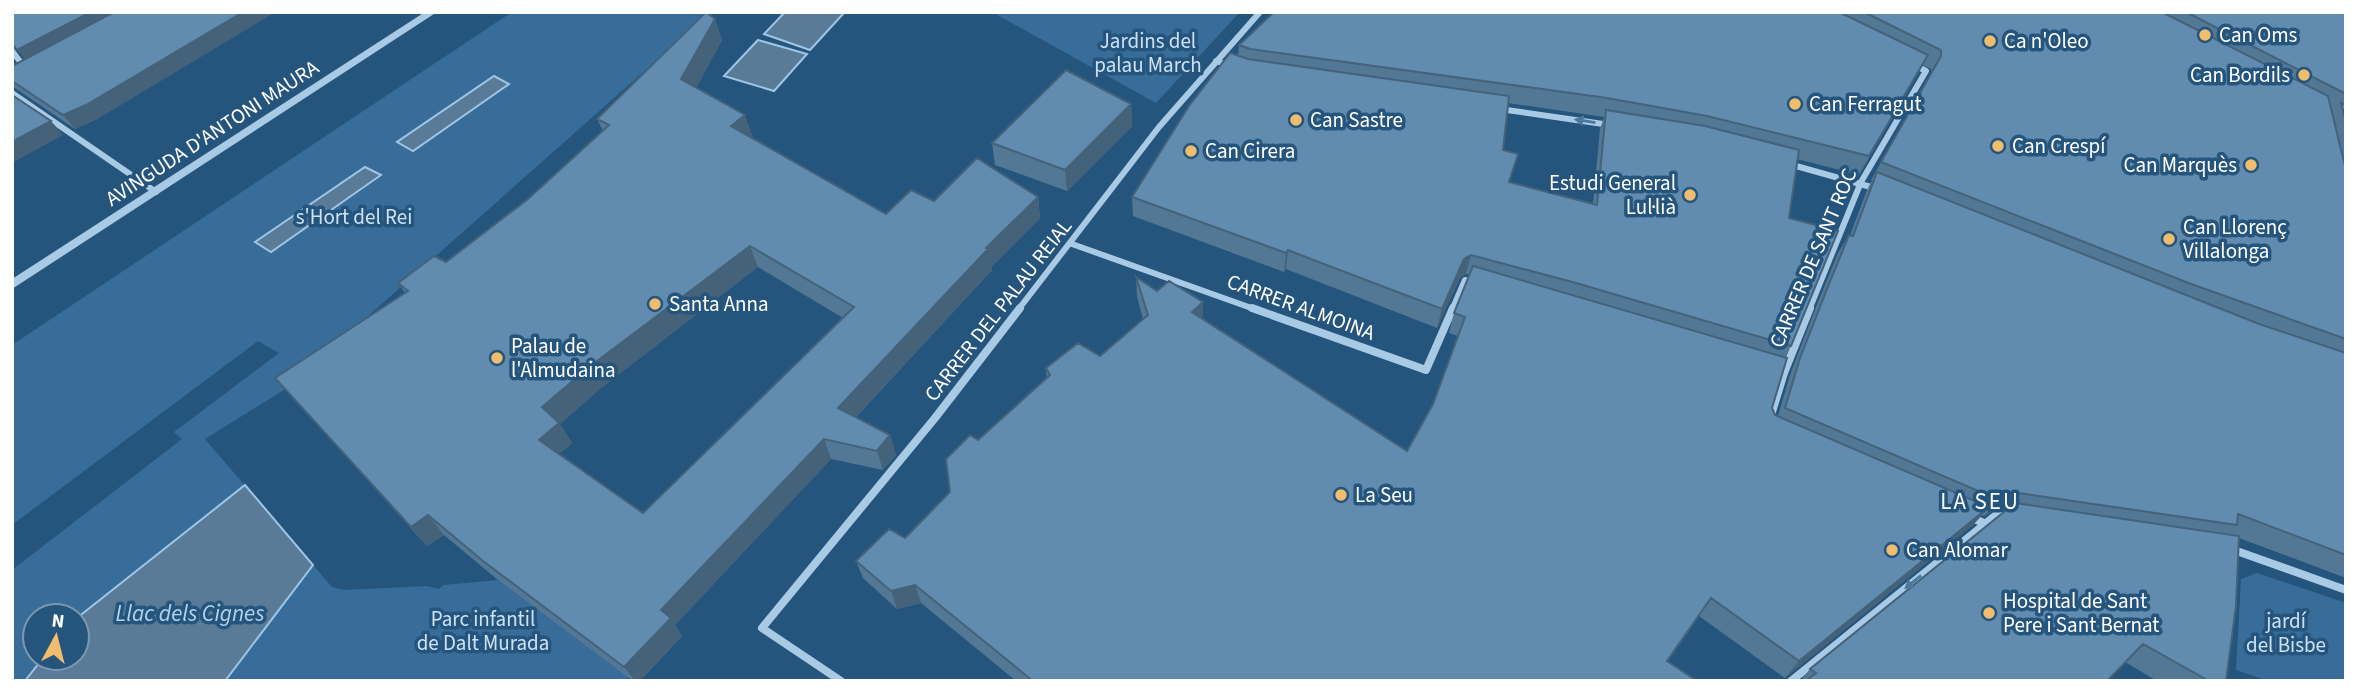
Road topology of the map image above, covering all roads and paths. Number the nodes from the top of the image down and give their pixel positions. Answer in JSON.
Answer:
{"nodes":[{"id":1,"x":432,"y":12,"type":"edge"},
{"id":2,"x":1261,"y":12,"type":"edge"},
{"id":3,"x":12,"y":51,"type":"edge"},
{"id":4,"x":1902,"y":59,"type":"edge"},
{"id":5,"x":1216,"y":61,"type":"junction"},
{"id":6,"x":38,"y":65,"type":"edge"},
{"id":7,"x":1238,"y":69,"type":"edge"},
{"id":8,"x":27,"y":71,"type":"junction"},
{"id":9,"x":20,"y":76,"type":"edge"},
{"id":10,"x":12,"y":93,"type":"edge"},
{"id":11,"x":1485,"y":107,"type":"edge"},
{"id":12,"x":1619,"y":127,"type":"edge"},
{"id":13,"x":1786,"y":163,"type":"edge"},
{"id":14,"x":1861,"y":182,"type":"junction"},
{"id":15,"x":156,"y":192,"type":"junction"},
{"id":16,"x":1886,"y":192,"type":"edge"},
{"id":17,"x":1072,"y":244,"type":"junction"},
{"id":18,"x":1478,"y":283,"type":"edge"},
{"id":19,"x":12,"y":285,"type":"edge"},
{"id":20,"x":1771,"y":369,"type":"edge"},
{"id":21,"x":1784,"y":373,"type":"junction"},
{"id":22,"x":1767,"y":429,"type":"edge"},
{"id":23,"x":1961,"y":513,"type":"edge"},
{"id":24,"x":2023,"y":519,"type":"edge"},
{"id":25,"x":1986,"y":524,"type":"junction"},
{"id":26,"x":2217,"y":547,"type":"edge"},
{"id":27,"x":2237,"y":551,"type":"junction"},
{"id":28,"x":2236,"y":564,"type":"edge"},
{"id":29,"x":2346,"y":590,"type":"edge"},
{"id":30,"x":841,"y":681,"type":"edge"},
{"id":31,"x":1791,"y":681,"type":"edge"}],
"edges":[{"from":1,"to":15,"type":"street","name":"AVINGUDA D'ANTONI MAURA"},
{"from":2,"to":5,"type":"street","name":"CARRER DEL PALAU REIAL"},
{"from":3,"to":8,"type":"street"},
{"from":4,"to":14,"type":"street","name":"CARRER DE SANT ROC"},
{"from":5,"to":7,"type":"street"},
{"from":5,"to":17,"type":"street","name":"CARRER DEL PALAU REIAL"},
{"from":6,"to":8,"type":"street"},
{"from":8,"to":9,"type":"street"},
{"from":10,"to":15,"type":"street"},
{"from":12,"to":11,"type":"street","one_way":true},
{"from":13,"to":14,"type":"street"},
{"from":14,"to":16,"type":"street"},
{"from":14,"to":21,"type":"street","name":"CARRER DE SANT ROC"},
{"from":15,"to":19,"type":"street","name":"AVINGUDA D'ANTONI MAURA"},
{"from":17,"to":18,"type":"street","name":"CARRER ALMOINA"},
{"from":17,"to":30,"type":"street","name":"CARRER DEL PALAU REIAL"},
{"from":20,"to":21,"type":"street"},
{"from":21,"to":22,"type":"street","name":"CARRER DE SANT ROC"},
{"from":23,"to":25,"type":"street"},
{"from":24,"to":25,"type":"street"},
{"from":25,"to":31,"type":"street","one_way":true},
{"from":26,"to":27,"type":"street"},
{"from":27,"to":28,"type":"street"},
{"from":27,"to":29,"type":"street"}]}
